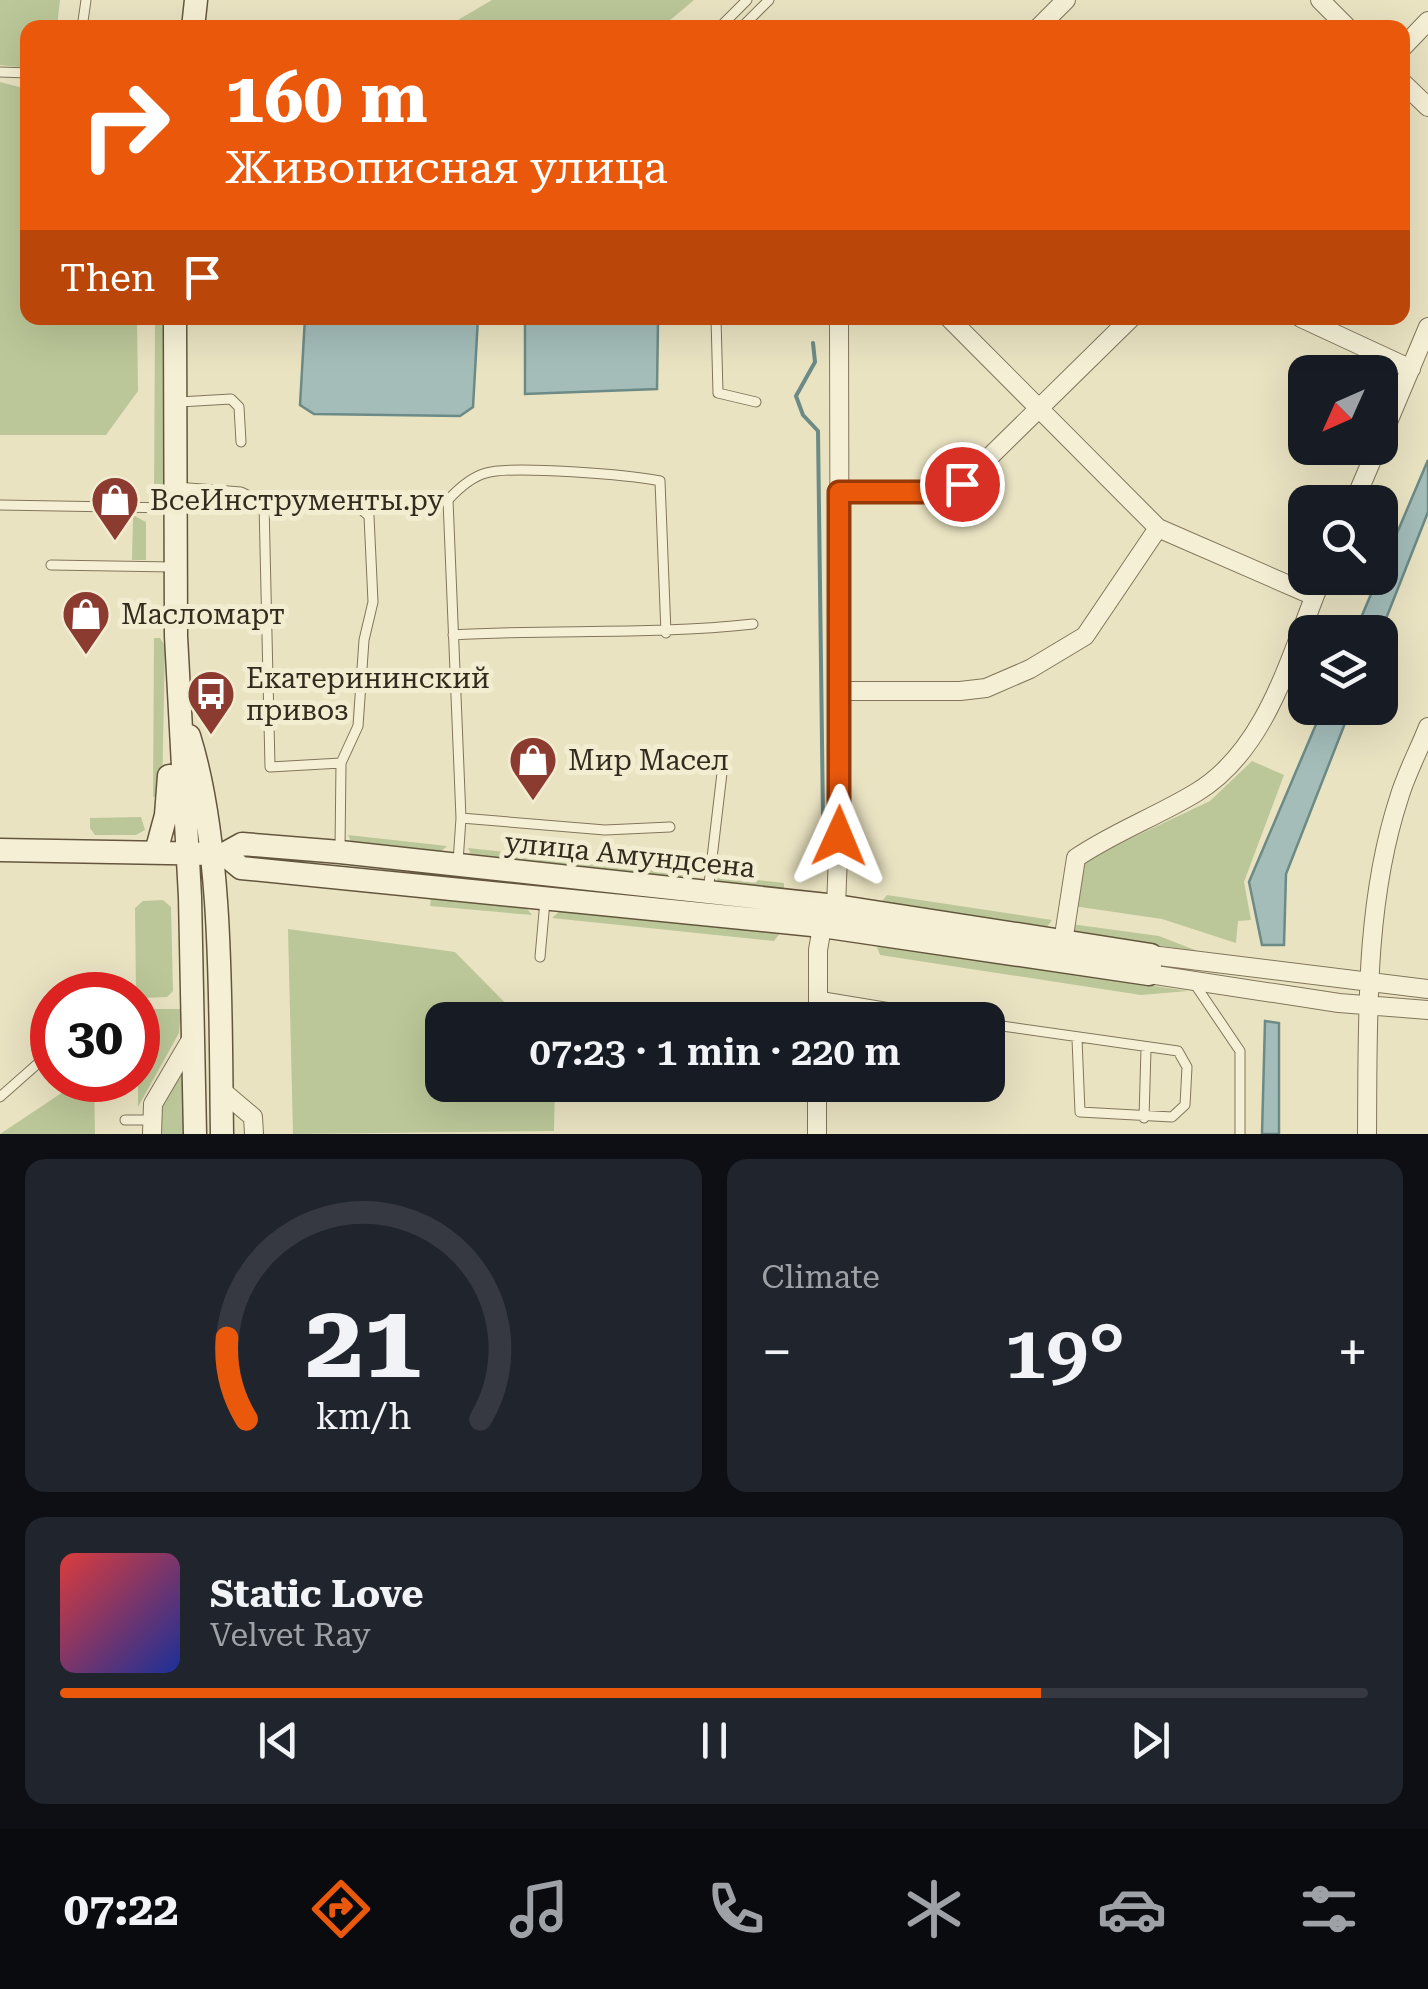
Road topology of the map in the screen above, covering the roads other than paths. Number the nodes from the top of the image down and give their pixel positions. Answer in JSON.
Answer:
{"nodes":[{"id":1,"x":747,"y":0,"type":"edge"},
{"id":2,"x":770,"y":0,"type":"edge"},
{"id":3,"x":1066,"y":0,"type":"edge"},
{"id":4,"x":1320,"y":0,"type":"edge"},
{"id":5,"x":727,"y":20,"type":"edge"},
{"id":6,"x":749,"y":20,"type":"edge"},
{"id":7,"x":1046,"y":20,"type":"edge"},
{"id":8,"x":1340,"y":20,"type":"edge"},
{"id":9,"x":1428,"y":21,"type":"edge"},
{"id":10,"x":1410,"y":40,"type":"edge"},
{"id":11,"x":176,"y":325,"type":"edge"},
{"id":12,"x":716,"y":325,"type":"edge"},
{"id":13,"x":840,"y":325,"type":"edge"},
{"id":14,"x":956,"y":325,"type":"edge"},
{"id":15,"x":1124,"y":325,"type":"edge"},
{"id":16,"x":1316,"y":325,"type":"edge"},
{"id":17,"x":1428,"y":327,"type":"edge"},
{"id":18,"x":1410,"y":368,"type":"junction"},
{"id":19,"x":1398,"y":397,"type":"edge"},
{"id":20,"x":756,"y":402,"type":"dead end"},
{"id":21,"x":176,"y":403,"type":"junction"},
{"id":22,"x":1039,"y":408,"type":"junction"},
{"id":23,"x":241,"y":442,"type":"dead end"},
{"id":24,"x":839,"y":492,"type":"junction"},
{"id":25,"x":176,"y":498,"type":"junction"},
{"id":26,"x":264,"y":502,"type":"junction"},
{"id":27,"x":0,"y":505,"type":"edge"},
{"id":28,"x":1158,"y":528,"type":"junction"},
{"id":29,"x":51,"y":565,"type":"dead end"},
{"id":30,"x":176,"y":568,"type":"junction"},
{"id":31,"x":1314,"y":596,"type":"joint"},
{"id":32,"x":752,"y":624,"type":"dead end"},
{"id":33,"x":666,"y":633,"type":"junction"},
{"id":34,"x":453,"y":635,"type":"junction"},
{"id":35,"x":838,"y":691,"type":"junction"},
{"id":36,"x":179,"y":712,"type":"junction"},
{"id":37,"x":1428,"y":727,"type":"edge"},
{"id":38,"x":341,"y":763,"type":"junction"},
{"id":39,"x":722,"y":773,"type":"dead end"},
{"id":40,"x":461,"y":818,"type":"junction"},
{"id":41,"x":670,"y":827,"type":"dead end"},
{"id":42,"x":0,"y":850,"type":"edge"},
{"id":43,"x":156,"y":852,"type":"junction"},
{"id":44,"x":340,"y":852,"type":"junction"},
{"id":45,"x":207,"y":854,"type":"junction"},
{"id":46,"x":458,"y":866,"type":"junction"},
{"id":47,"x":708,"y":894,"type":"junction"},
{"id":48,"x":546,"y":898,"type":"junction"},
{"id":49,"x":836,"y":906,"type":"junction"},
{"id":50,"x":822,"y":926,"type":"junction"},
{"id":51,"x":1063,"y":942,"type":"junction"},
{"id":52,"x":540,"y":957,"type":"dead end"},
{"id":53,"x":1150,"y":964,"type":"junction"},
{"id":54,"x":1236,"y":977,"type":"junction"},
{"id":55,"x":1193,"y":980,"type":"junction"},
{"id":56,"x":1370,"y":983,"type":"junction"},
{"id":57,"x":1428,"y":988,"type":"edge"},
{"id":58,"x":818,"y":996,"type":"junction"},
{"id":59,"x":818,"y":1002,"type":"edge"},
{"id":60,"x":854,"y":1002,"type":"edge"},
{"id":61,"x":1369,"y":1005,"type":"junction"},
{"id":62,"x":1428,"y":1010,"type":"edge"},
{"id":63,"x":1005,"y":1027,"type":"edge"},
{"id":64,"x":193,"y":1035,"type":"junction"},
{"id":65,"x":1078,"y":1040,"type":"junction"},
{"id":66,"x":1146,"y":1049,"type":"junction"},
{"id":67,"x":30,"y":1069,"type":"edge"},
{"id":68,"x":3,"y":1090,"type":"edge"},
{"id":69,"x":222,"y":1090,"type":"junction"},
{"id":70,"x":817,"y":1102,"type":"edge"},
{"id":71,"x":1144,"y":1118,"type":"junction"},
{"id":72,"x":124,"y":1120,"type":"dead end"},
{"id":73,"x":152,"y":1127,"type":"edge"},
{"id":74,"x":195,"y":1134,"type":"edge"},
{"id":75,"x":222,"y":1134,"type":"edge"},
{"id":76,"x":254,"y":1134,"type":"edge"},
{"id":77,"x":817,"y":1134,"type":"edge"},
{"id":78,"x":1240,"y":1134,"type":"edge"},
{"id":79,"x":1368,"y":1134,"type":"edge"}],
"edges":[{"from":1,"to":5,"type":"lane"},
{"from":2,"to":6,"type":"lane"},
{"from":3,"to":7,"type":"street"},
{"from":4,"to":8,"type":"street"},
{"from":9,"to":10,"type":"street"},
{"from":11,"to":21,"type":"street"},
{"from":12,"to":20,"type":"lane"},
{"from":13,"to":24,"type":"street"},
{"from":14,"to":22,"type":"street"},
{"from":15,"to":22,"type":"street"},
{"from":16,"to":18,"type":"street"},
{"from":17,"to":18,"type":"street"},
{"from":18,"to":19,"type":"street"},
{"from":21,"to":23,"type":"lane"},
{"from":21,"to":25,"type":"street"},
{"from":22,"to":24,"type":"street"},
{"from":22,"to":28,"type":"street"},
{"from":24,"to":35,"type":"street"},
{"from":25,"to":26,"type":"lane"},
{"from":25,"to":27,"type":"lane"},
{"from":25,"to":30,"type":"street"},
{"from":26,"to":38,"type":"lane"},
{"from":26,"to":38,"type":"lane"},
{"from":28,"to":31,"type":"street"},
{"from":28,"to":35,"type":"street"},
{"from":29,"to":30,"type":"lane"},
{"from":30,"to":36,"type":"street"},
{"from":31,"to":51,"type":"street"},
{"from":32,"to":33,"type":"lane"},
{"from":33,"to":34,"type":"lane"},
{"from":33,"to":34,"type":"lane"},
{"from":34,"to":40,"type":"lane"},
{"from":35,"to":49,"type":"street"},
{"from":36,"to":43,"type":"street"},
{"from":36,"to":45,"type":"street"},
{"from":37,"to":56,"type":"street"},
{"from":38,"to":44,"type":"lane"},
{"from":39,"to":47,"type":"lane"},
{"from":40,"to":41,"type":"lane"},
{"from":40,"to":46,"type":"lane"},
{"from":42,"to":43,"type":"street","name":"улица Амундсена"},
{"from":43,"to":45,"type":"street","name":"улица Амундсена"},
{"from":44,"to":45,"type":"street","name":"улица Амундсена"},
{"from":44,"to":46,"type":"street","name":"улица Амундсена"},
{"from":45,"to":48,"type":"street","name":"улица Амундсена"},
{"from":45,"to":64,"type":"street"},
{"from":45,"to":69,"type":"street"},
{"from":46,"to":47,"type":"street","name":"улица Амундсена"},
{"from":47,"to":49,"type":"street","name":"улица Амундсена"},
{"from":48,"to":50,"type":"street","name":"улица Амундсена"},
{"from":48,"to":52,"type":"lane"},
{"from":49,"to":50,"type":"street"},
{"from":49,"to":51,"type":"street","name":"улица Амундсена"},
{"from":50,"to":53,"type":"street","name":"улица Амундсена"},
{"from":50,"to":58,"type":"street"},
{"from":51,"to":53,"type":"street","name":"улица Амундсена"},
{"from":53,"to":54,"type":"street","name":"улица Амундсена"},
{"from":53,"to":55,"type":"street","name":"улица Амундсена"},
{"from":54,"to":55,"type":"street","name":"улица Амундсена"},
{"from":54,"to":56,"type":"street","name":"улица Амундсена"},
{"from":54,"to":61,"type":"street","name":"улица Амундсена"},
{"from":55,"to":78,"type":"lane"},
{"from":56,"to":57,"type":"street","name":"улица Амундсена"},
{"from":56,"to":61,"type":"street"},
{"from":58,"to":59,"type":"street"},
{"from":58,"to":60,"type":"lane"},
{"from":61,"to":62,"type":"street","name":"улица Амундсена"},
{"from":61,"to":79,"type":"street"},
{"from":63,"to":65,"type":"lane"},
{"from":64,"to":73,"type":"street"},
{"from":64,"to":74,"type":"street"},
{"from":65,"to":66,"type":"lane"},
{"from":65,"to":71,"type":"lane"},
{"from":66,"to":71,"type":"lane"},
{"from":66,"to":71,"type":"lane"},
{"from":67,"to":68,"type":"lane"},
{"from":69,"to":75,"type":"street"},
{"from":69,"to":76,"type":"street"},
{"from":70,"to":77,"type":"street"},
{"from":72,"to":73,"type":"lane"}]}
